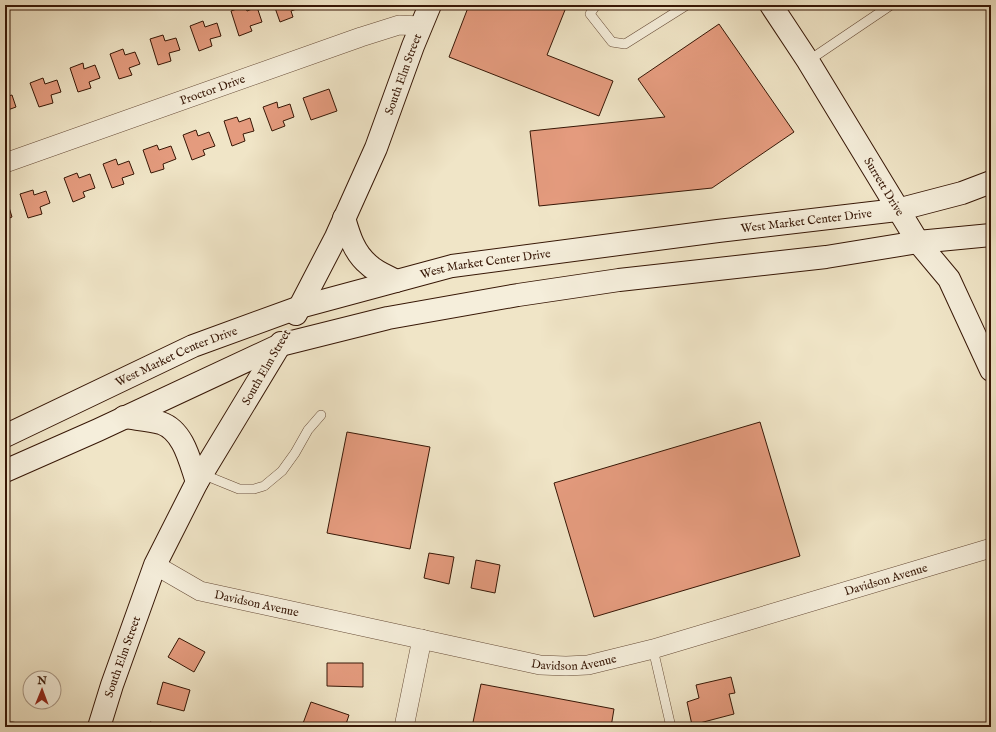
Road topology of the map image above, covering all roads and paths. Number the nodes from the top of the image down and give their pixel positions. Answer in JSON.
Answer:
{"nodes":[{"id":1,"x":430,"y":5,"type":"edge"},
{"id":2,"x":596,"y":5,"type":"edge"},
{"id":3,"x":687,"y":5,"type":"edge"},
{"id":4,"x":771,"y":5,"type":"edge"},
{"id":5,"x":891,"y":5,"type":"edge"},
{"id":6,"x":421,"y":26,"type":"junction"},
{"id":7,"x":808,"y":61,"type":"junction"},
{"id":8,"x":5,"y":163,"type":"edge"},
{"id":9,"x":991,"y":182,"type":"edge"},
{"id":10,"x":898,"y":210,"type":"junction"},
{"id":11,"x":344,"y":218,"type":"junction"},
{"id":12,"x":991,"y":235,"type":"edge"},
{"id":13,"x":918,"y":242,"type":"junction"},
{"id":14,"x":396,"y":281,"type":"junction"},
{"id":15,"x":300,"y":307,"type":"junction"},
{"id":16,"x":280,"y":345,"type":"junction"},
{"id":17,"x":989,"y":359,"type":"edge"},
{"id":18,"x":321,"y":415,"type":"dead end"},
{"id":19,"x":124,"y":417,"type":"junction"},
{"id":20,"x":5,"y":436,"type":"edge"},
{"id":21,"x":5,"y":471,"type":"edge"},
{"id":22,"x":199,"y":478,"type":"junction"},
{"id":23,"x":991,"y":548,"type":"edge"},
{"id":24,"x":155,"y":565,"type":"junction"},
{"id":25,"x":422,"y":639,"type":"junction"},
{"id":26,"x":653,"y":649,"type":"junction"},
{"id":27,"x":5,"y":725,"type":"edge"},
{"id":28,"x":14,"y":727,"type":"edge"},
{"id":29,"x":100,"y":727,"type":"edge"},
{"id":30,"x":404,"y":727,"type":"edge"},
{"id":31,"x":671,"y":727,"type":"edge"}],
"edges":[{"from":1,"to":6,"type":"main road","name":"South Elm Street"},
{"from":2,"to":3,"type":"lane"},
{"from":4,"to":7,"type":"main road","name":"Surrett Drive"},
{"from":5,"to":7,"type":"lane"},
{"from":6,"to":8,"type":"street","name":"Proctor Drive"},
{"from":6,"to":11,"type":"main road","name":"South Elm Street"},
{"from":7,"to":10,"type":"main road","name":"Surrett Drive"},
{"from":9,"to":10,"type":"main road","name":"West Market Center Drive"},
{"from":10,"to":13,"type":"main road","name":"Surrett Drive"},
{"from":10,"to":14,"type":"main road","name":"West Market Center Drive"},
{"from":11,"to":14,"type":"main road"},
{"from":11,"to":15,"type":"main road","name":"South Elm Street"},
{"from":12,"to":13,"type":"main road"},
{"from":13,"to":16,"type":"main road"},
{"from":13,"to":17,"type":"main road","name":"Surrett Drive"},
{"from":14,"to":15,"type":"main road","name":"West Market Center Drive"},
{"from":15,"to":16,"type":"main road","name":"South Elm Street"},
{"from":15,"to":20,"type":"main road","name":"West Market Center Drive"},
{"from":16,"to":19,"type":"main road"},
{"from":16,"to":22,"type":"main road","name":"South Elm Street"},
{"from":18,"to":22,"type":"lane"},
{"from":19,"to":21,"type":"main road"},
{"from":19,"to":22,"type":"main road"},
{"from":22,"to":24,"type":"main road","name":"South Elm Street"},
{"from":23,"to":26,"type":"street","name":"Davidson Avenue"},
{"from":24,"to":25,"type":"street","name":"Davidson Avenue"},
{"from":24,"to":29,"type":"main road","name":"South Elm Street"},
{"from":25,"to":26,"type":"street","name":"Davidson Avenue"},
{"from":25,"to":30,"type":"street"},
{"from":26,"to":31,"type":"lane"},
{"from":27,"to":28,"type":"lane"}]}
